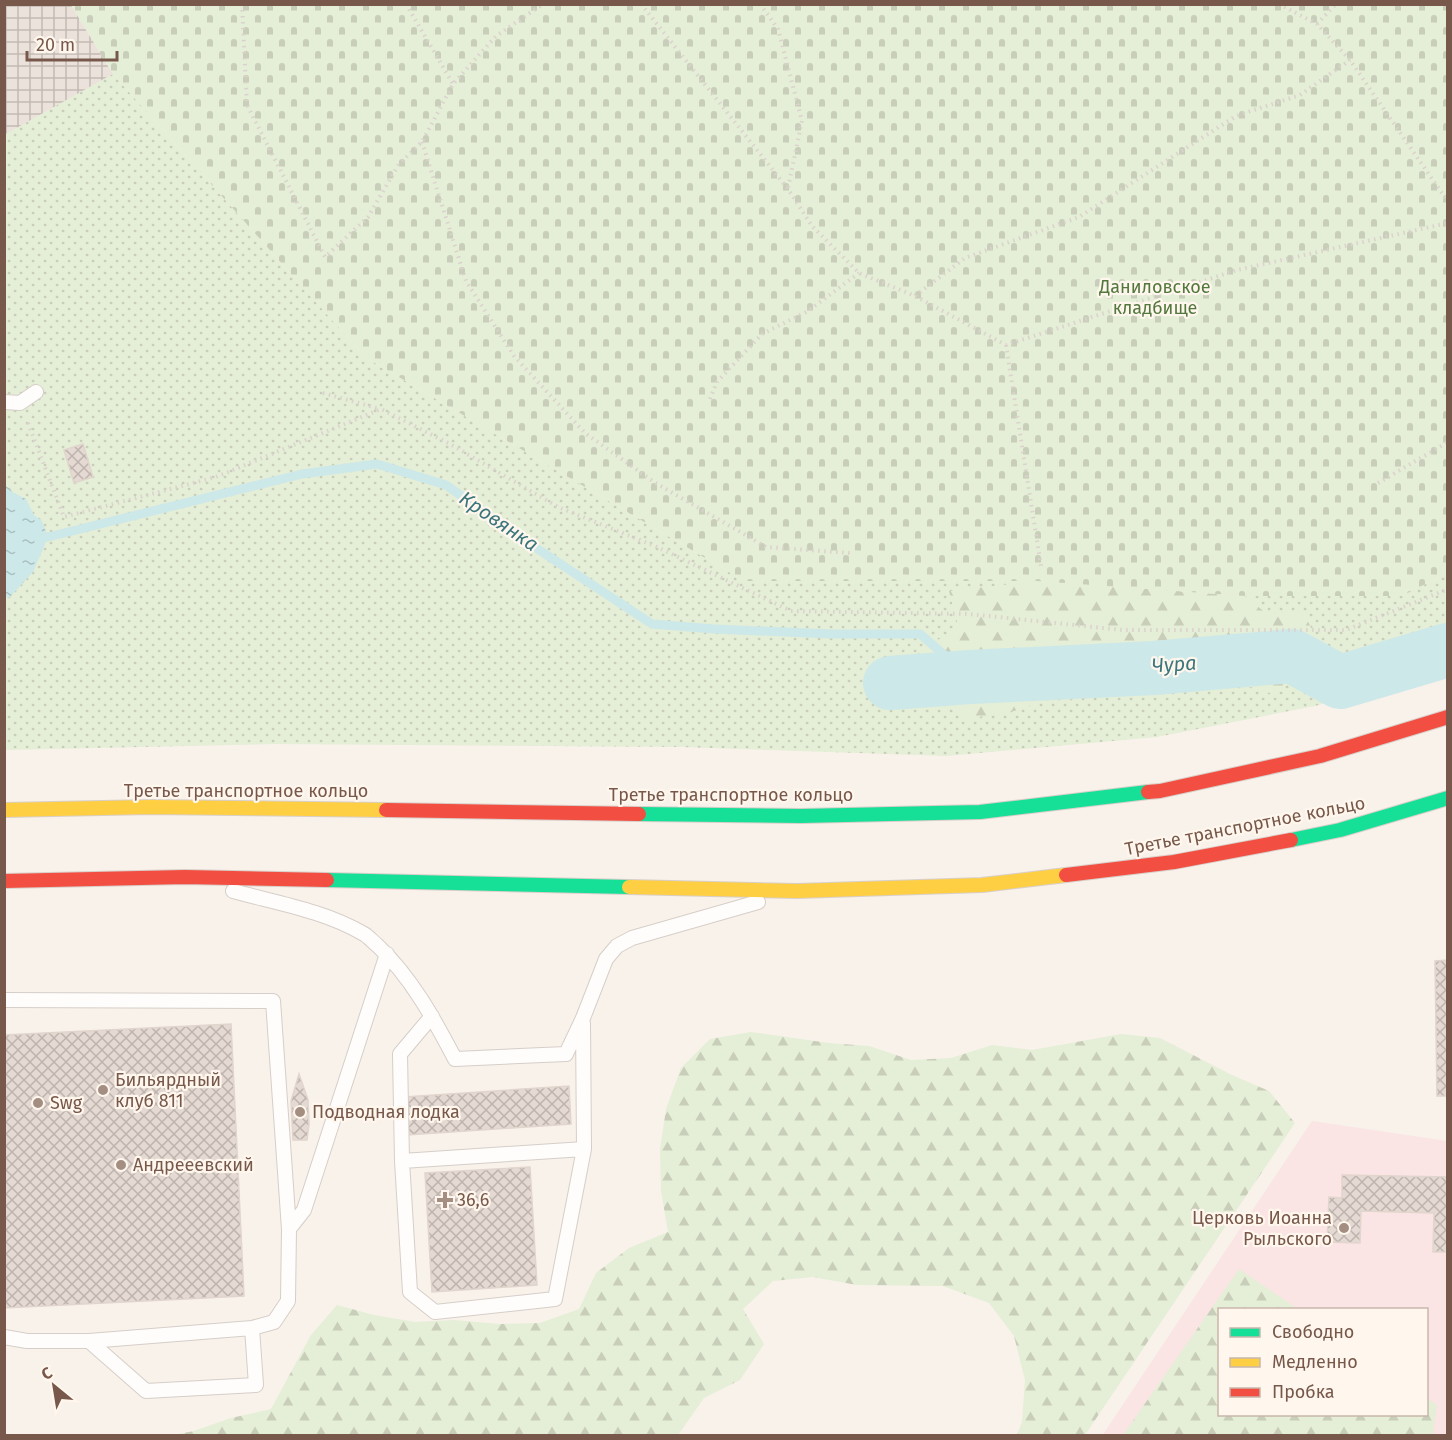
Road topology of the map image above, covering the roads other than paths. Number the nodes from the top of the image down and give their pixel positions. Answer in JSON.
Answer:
{"nodes":[{"id":1,"x":36,"y":392,"type":"dead end"},
{"id":2,"x":4,"y":402,"type":"edge"},
{"id":3,"x":1448,"y":717,"type":"edge"},
{"id":4,"x":1448,"y":798,"type":"edge"},
{"id":5,"x":4,"y":810,"type":"edge"},
{"id":6,"x":185,"y":877,"type":"junction"},
{"id":7,"x":4,"y":880,"type":"edge"},
{"id":8,"x":796,"y":891,"type":"junction"},
{"id":9,"x":387,"y":954,"type":"junction"},
{"id":10,"x":4,"y":1000,"type":"edge"},
{"id":11,"x":432,"y":1016,"type":"junction"},
{"id":12,"x":583,"y":1018,"type":"junction"},
{"id":13,"x":584,"y":1149,"type":"junction"},
{"id":14,"x":402,"y":1161,"type":"junction"},
{"id":15,"x":289,"y":1229,"type":"junction"},
{"id":16,"x":252,"y":1328,"type":"junction"},
{"id":17,"x":4,"y":1337,"type":"edge"},
{"id":18,"x":89,"y":1341,"type":"junction"}],
"edges":[{"from":1,"to":2,"type":"lane"},
{"from":3,"to":5,"type":"main road","name":"Третье транспортное кольцо"},
{"from":4,"to":8,"type":"main road","name":"Третье транспортное кольцо"},
{"from":6,"to":7,"type":"main road","name":"Третье транспортное кольцо"},
{"from":6,"to":8,"type":"main road","name":"Третье транспортное кольцо"},
{"from":6,"to":9,"type":"lane"},
{"from":8,"to":12,"type":"lane"},
{"from":9,"to":11,"type":"lane"},
{"from":9,"to":15,"type":"lane"},
{"from":10,"to":15,"type":"lane"},
{"from":11,"to":12,"type":"lane"},
{"from":11,"to":14,"type":"lane"},
{"from":12,"to":13,"type":"lane"},
{"from":13,"to":14,"type":"lane"},
{"from":13,"to":14,"type":"lane"},
{"from":15,"to":16,"type":"lane"},
{"from":16,"to":18,"type":"lane"},
{"from":16,"to":18,"type":"lane"},
{"from":17,"to":18,"type":"lane"}]}
